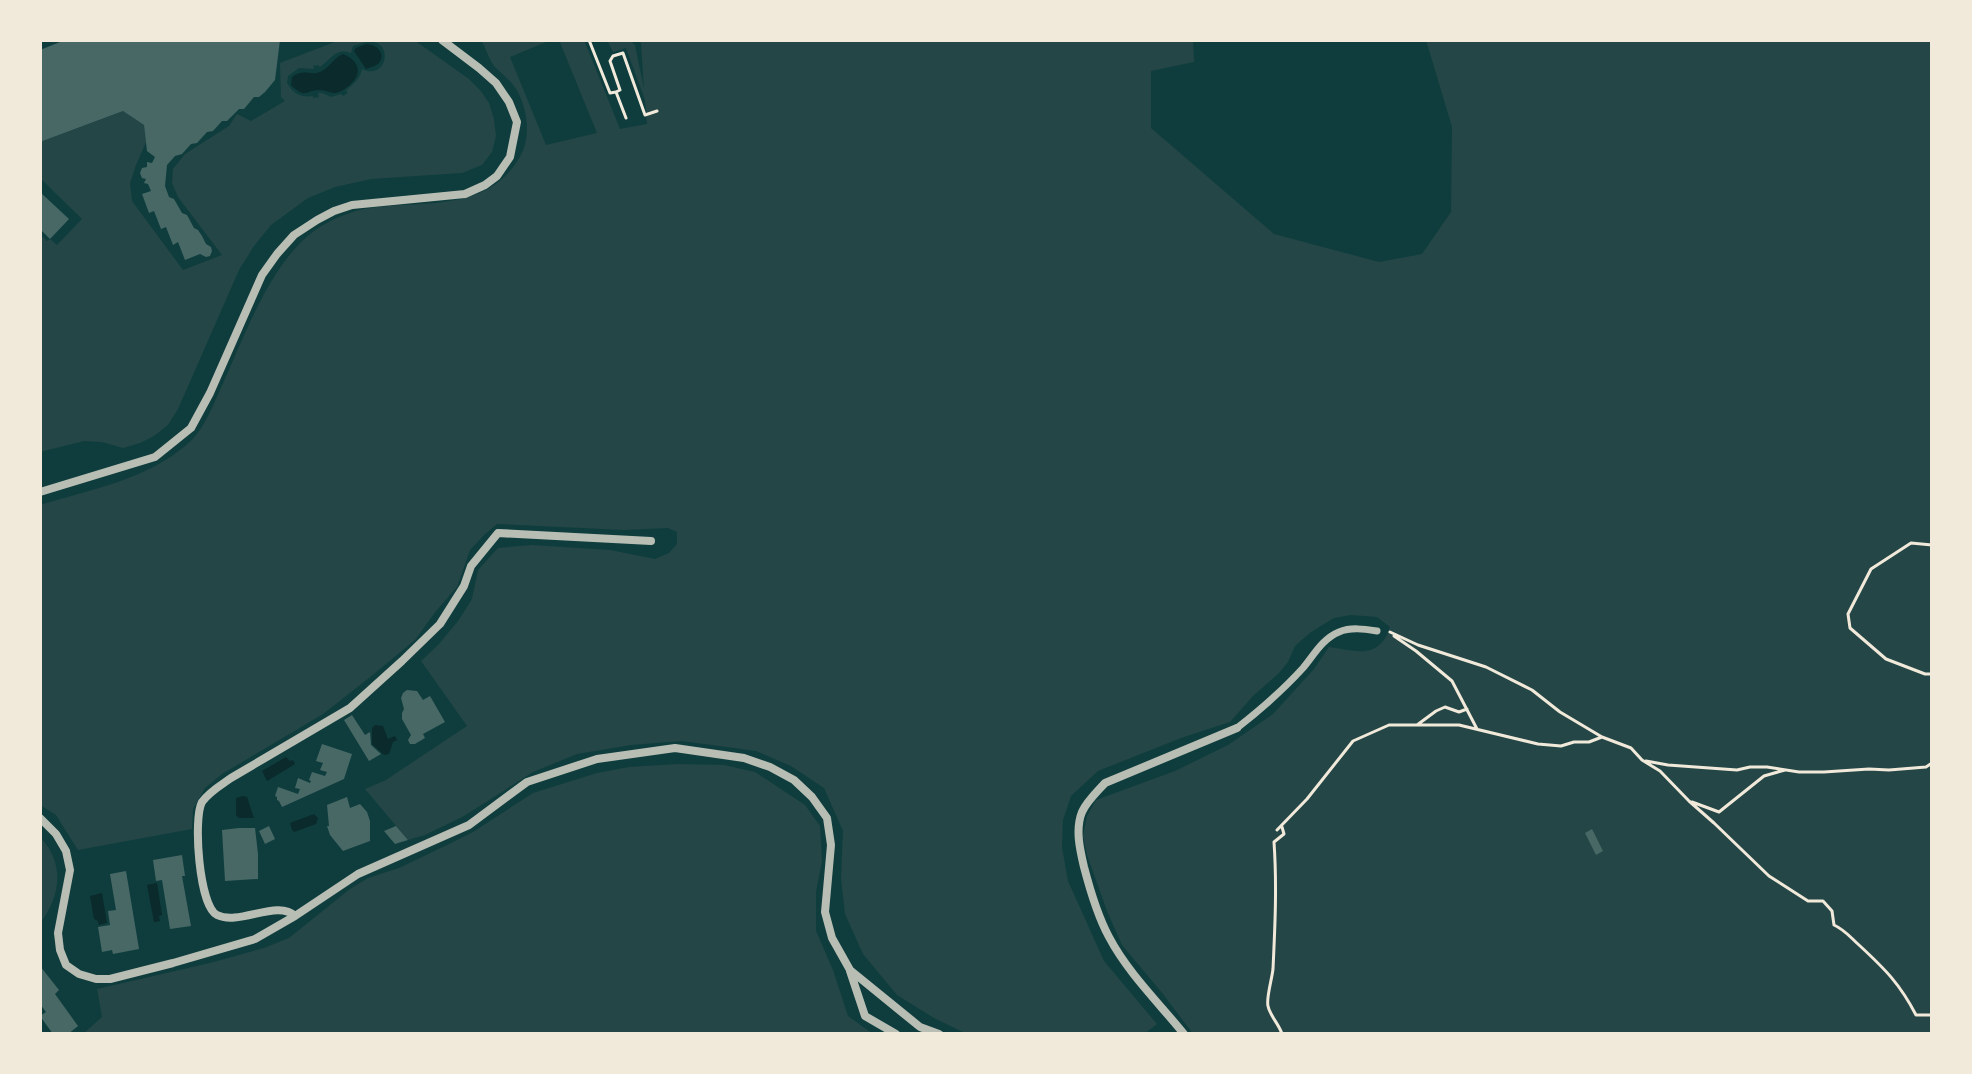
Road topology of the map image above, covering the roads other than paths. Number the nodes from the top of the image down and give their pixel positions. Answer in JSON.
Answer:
{"nodes":[{"id":1,"x":442,"y":40,"type":"edge"},
{"id":2,"x":40,"y":492,"type":"edge"},
{"id":3,"x":651,"y":541,"type":"dead end"},
{"id":4,"x":1377,"y":631,"type":"dead end"},
{"id":5,"x":1237,"y":728,"type":"joint"},
{"id":6,"x":40,"y":818,"type":"edge"},
{"id":7,"x":295,"y":916,"type":"junction"},
{"id":8,"x":850,"y":970,"type":"junction"},
{"id":9,"x":896,"y":1034,"type":"edge"},
{"id":10,"x":939,"y":1034,"type":"edge"},
{"id":11,"x":1184,"y":1034,"type":"edge"}],
"edges":[{"from":1,"to":2,"type":"street"},
{"from":3,"to":7,"type":"street"},
{"from":4,"to":5,"type":"street"},
{"from":5,"to":11,"type":"street"},
{"from":6,"to":7,"type":"street"},
{"from":7,"to":8,"type":"street"},
{"from":8,"to":9,"type":"street"},
{"from":8,"to":10,"type":"street"}]}
